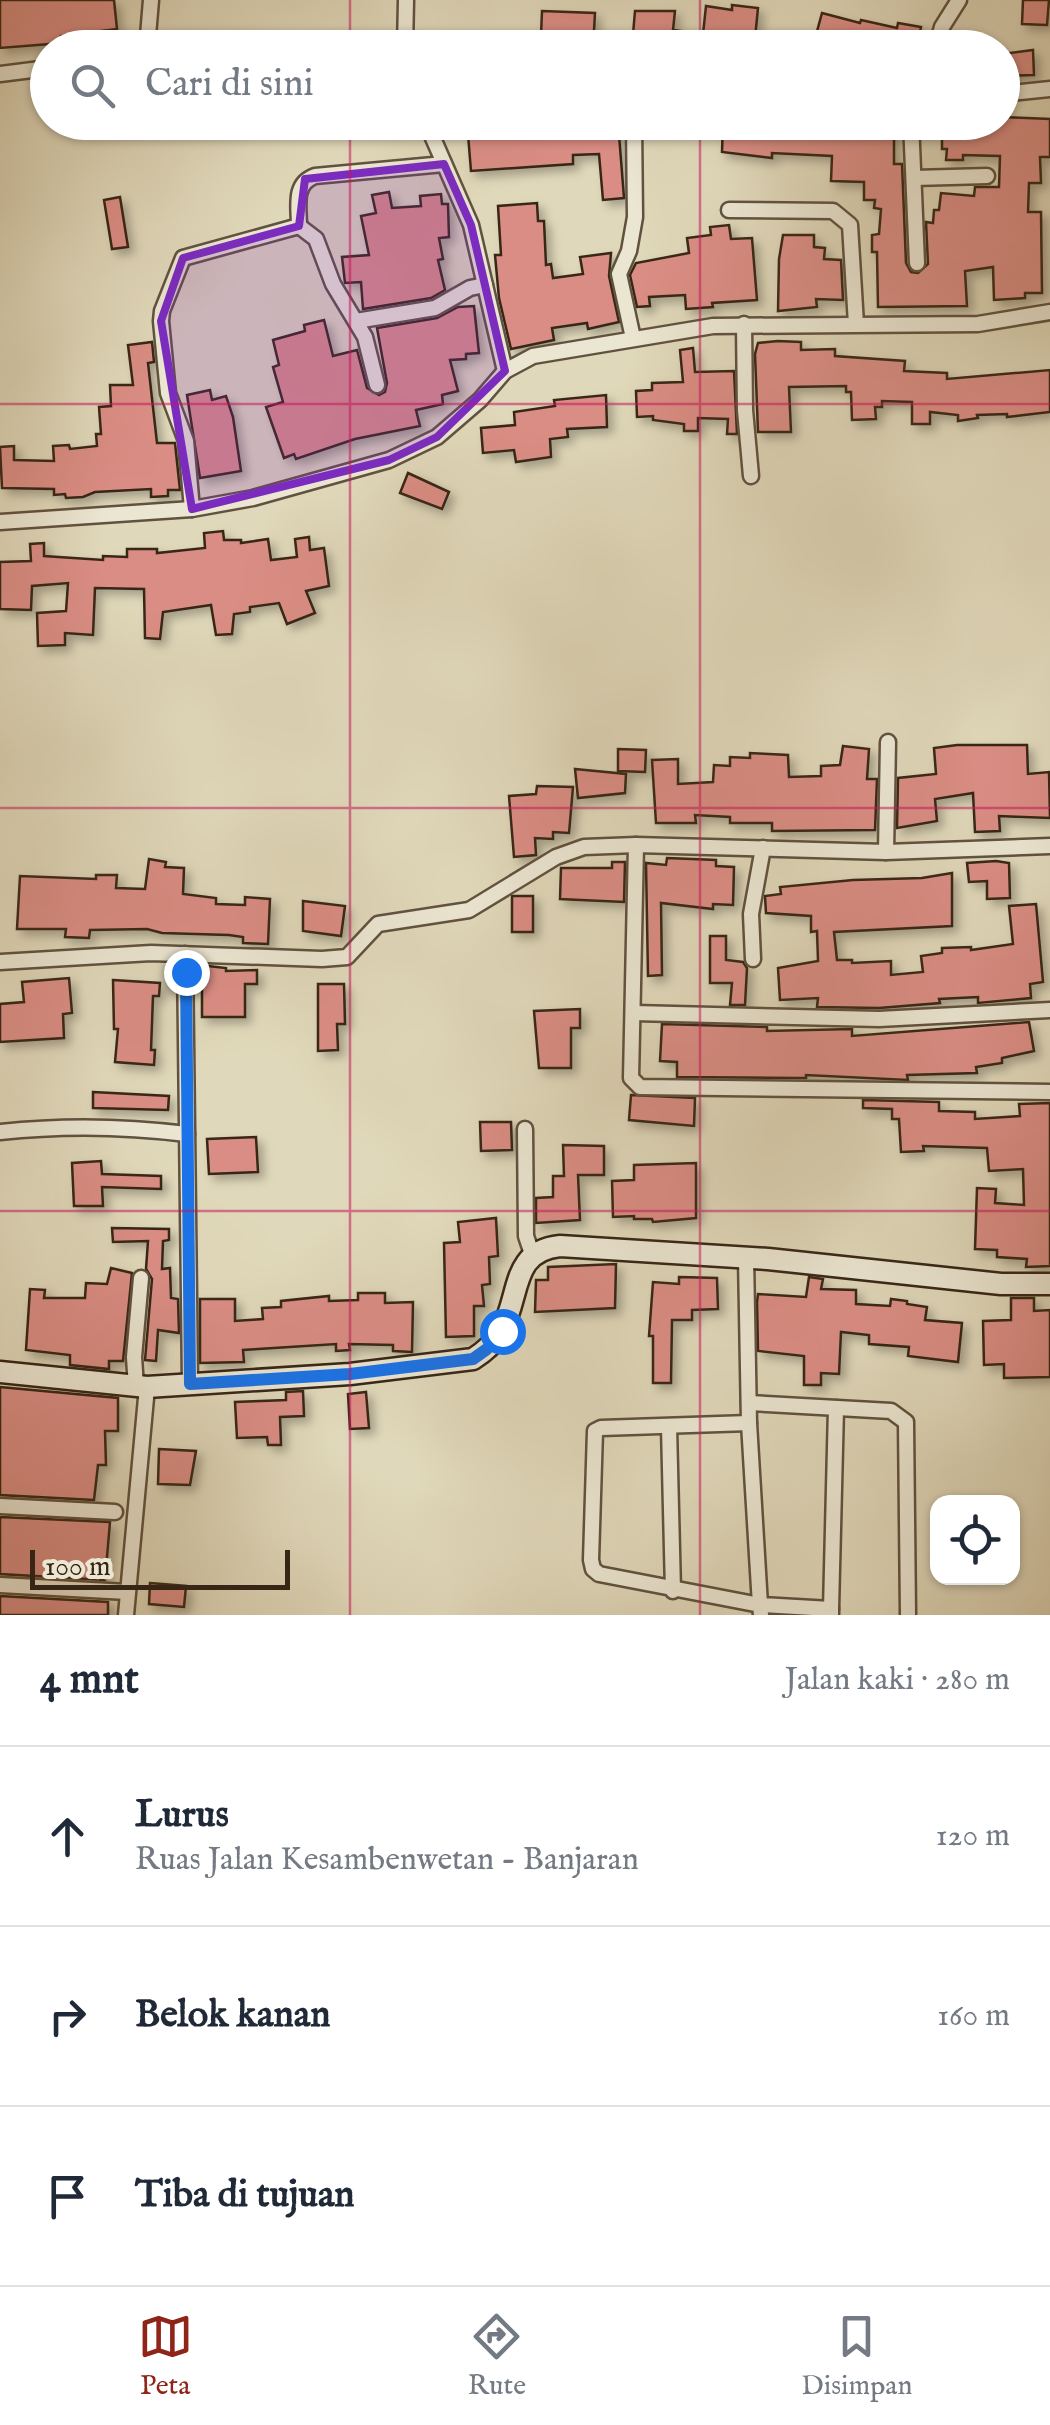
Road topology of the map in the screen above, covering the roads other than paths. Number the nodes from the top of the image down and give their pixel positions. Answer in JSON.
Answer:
{"nodes":[{"id":1,"x":151,"y":0,"type":"edge"},
{"id":2,"x":406,"y":0,"type":"edge"},
{"id":3,"x":960,"y":0,"type":"edge"},
{"id":4,"x":148,"y":30,"type":"edge"},
{"id":5,"x":405,"y":30,"type":"edge"},
{"id":6,"x":941,"y":30,"type":"edge"},
{"id":7,"x":30,"y":70,"type":"edge"},
{"id":8,"x":0,"y":74,"type":"edge"},
{"id":9,"x":1050,"y":89,"type":"edge"},
{"id":10,"x":1020,"y":92,"type":"edge"},
{"id":11,"x":434,"y":140,"type":"edge"},
{"id":12,"x":634,"y":140,"type":"edge"},
{"id":13,"x":913,"y":140,"type":"edge"},
{"id":14,"x":444,"y":164,"type":"junction"},
{"id":15,"x":987,"y":176,"type":"dead end"},
{"id":16,"x":914,"y":178,"type":"junction"},
{"id":17,"x":729,"y":210,"type":"dead end"},
{"id":18,"x":299,"y":226,"type":"junction"},
{"id":19,"x":916,"y":262,"type":"dead end"},
{"id":20,"x":484,"y":284,"type":"junction"},
{"id":21,"x":1050,"y":312,"type":"edge"},
{"id":22,"x":356,"y":322,"type":"junction"},
{"id":23,"x":744,"y":324,"type":"junction"},
{"id":24,"x":856,"y":324,"type":"junction"},
{"id":25,"x":633,"y":338,"type":"junction"},
{"id":26,"x":505,"y":370,"type":"junction"},
{"id":27,"x":377,"y":385,"type":"dead end"},
{"id":28,"x":751,"y":476,"type":"dead end"},
{"id":29,"x":192,"y":509,"type":"junction"},
{"id":30,"x":0,"y":522,"type":"edge"},
{"id":31,"x":888,"y":742,"type":"dead end"},
{"id":32,"x":636,"y":845,"type":"junction"},
{"id":33,"x":1050,"y":846,"type":"edge"},
{"id":34,"x":763,"y":848,"type":"junction"},
{"id":35,"x":886,"y":852,"type":"junction"},
{"id":36,"x":185,"y":954,"type":"junction"},
{"id":37,"x":753,"y":959,"type":"dead end"},
{"id":38,"x":0,"y":962,"type":"edge"},
{"id":39,"x":1050,"y":1010,"type":"edge"},
{"id":40,"x":634,"y":1013,"type":"junction"},
{"id":41,"x":1050,"y":1092,"type":"edge"},
{"id":42,"x":525,"y":1129,"type":"dead end"},
{"id":43,"x":0,"y":1132,"type":"edge"},
{"id":44,"x":187,"y":1134,"type":"junction"},
{"id":45,"x":532,"y":1254,"type":"junction"},
{"id":46,"x":746,"y":1257,"type":"junction"},
{"id":47,"x":141,"y":1278,"type":"dead end"},
{"id":48,"x":1050,"y":1284,"type":"edge"},
{"id":49,"x":0,"y":1372,"type":"edge"},
{"id":50,"x":190,"y":1384,"type":"junction"},
{"id":51,"x":141,"y":1386,"type":"junction"},
{"id":52,"x":749,"y":1403,"type":"junction"},
{"id":53,"x":836,"y":1408,"type":"junction"},
{"id":54,"x":750,"y":1423,"type":"junction"},
{"id":55,"x":670,"y":1427,"type":"junction"},
{"id":56,"x":0,"y":1506,"type":"edge"},
{"id":57,"x":115,"y":1512,"type":"dead end"},
{"id":58,"x":0,"y":1585,"type":"edge"},
{"id":59,"x":673,"y":1591,"type":"junction"},
{"id":60,"x":127,"y":1592,"type":"junction"},
{"id":61,"x":761,"y":1610,"type":"edge"},
{"id":62,"x":831,"y":1612,"type":"edge"},
{"id":63,"x":126,"y":1615,"type":"edge"},
{"id":64,"x":908,"y":1615,"type":"edge"}],
"edges":[{"from":1,"to":4,"type":"street"},
{"from":2,"to":5,"type":"street"},
{"from":3,"to":6,"type":"street"},
{"from":7,"to":8,"type":"street"},
{"from":9,"to":10,"type":"street"},
{"from":11,"to":14,"type":"street"},
{"from":12,"to":25,"type":"street"},
{"from":13,"to":16,"type":"street"},
{"from":14,"to":18,"type":"street"},
{"from":14,"to":20,"type":"street"},
{"from":15,"to":16,"type":"street"},
{"from":16,"to":19,"type":"street"},
{"from":17,"to":24,"type":"street"},
{"from":18,"to":22,"type":"street"},
{"from":18,"to":29,"type":"street"},
{"from":20,"to":22,"type":"street"},
{"from":20,"to":26,"type":"street"},
{"from":21,"to":24,"type":"street"},
{"from":22,"to":27,"type":"street"},
{"from":23,"to":24,"type":"street"},
{"from":23,"to":25,"type":"street"},
{"from":23,"to":28,"type":"street"},
{"from":25,"to":26,"type":"street"},
{"from":26,"to":29,"type":"street"},
{"from":29,"to":30,"type":"street"},
{"from":31,"to":35,"type":"street"},
{"from":32,"to":34,"type":"street"},
{"from":32,"to":36,"type":"street"},
{"from":32,"to":40,"type":"street"},
{"from":33,"to":35,"type":"street"},
{"from":34,"to":35,"type":"street"},
{"from":34,"to":37,"type":"street"},
{"from":36,"to":38,"type":"street"},
{"from":36,"to":44,"type":"street"},
{"from":39,"to":40,"type":"street"},
{"from":40,"to":41,"type":"street"},
{"from":42,"to":45,"type":"street"},
{"from":43,"to":44,"type":"street"},
{"from":44,"to":50,"type":"street"},
{"from":45,"to":46,"type":"main road"},
{"from":45,"to":50,"type":"main road"},
{"from":46,"to":48,"type":"main road"},
{"from":46,"to":52,"type":"street"},
{"from":47,"to":51,"type":"street"},
{"from":49,"to":51,"type":"main road"},
{"from":50,"to":51,"type":"main road"},
{"from":51,"to":60,"type":"street"},
{"from":52,"to":53,"type":"street"},
{"from":52,"to":54,"type":"street"},
{"from":53,"to":62,"type":"street"},
{"from":53,"to":64,"type":"street"},
{"from":54,"to":55,"type":"street"},
{"from":54,"to":61,"type":"street"},
{"from":55,"to":59,"type":"street"},
{"from":55,"to":59,"type":"street"},
{"from":56,"to":57,"type":"street"},
{"from":58,"to":60,"type":"street"},
{"from":59,"to":61,"type":"street"},
{"from":60,"to":63,"type":"street"},
{"from":61,"to":62,"type":"street"}]}
